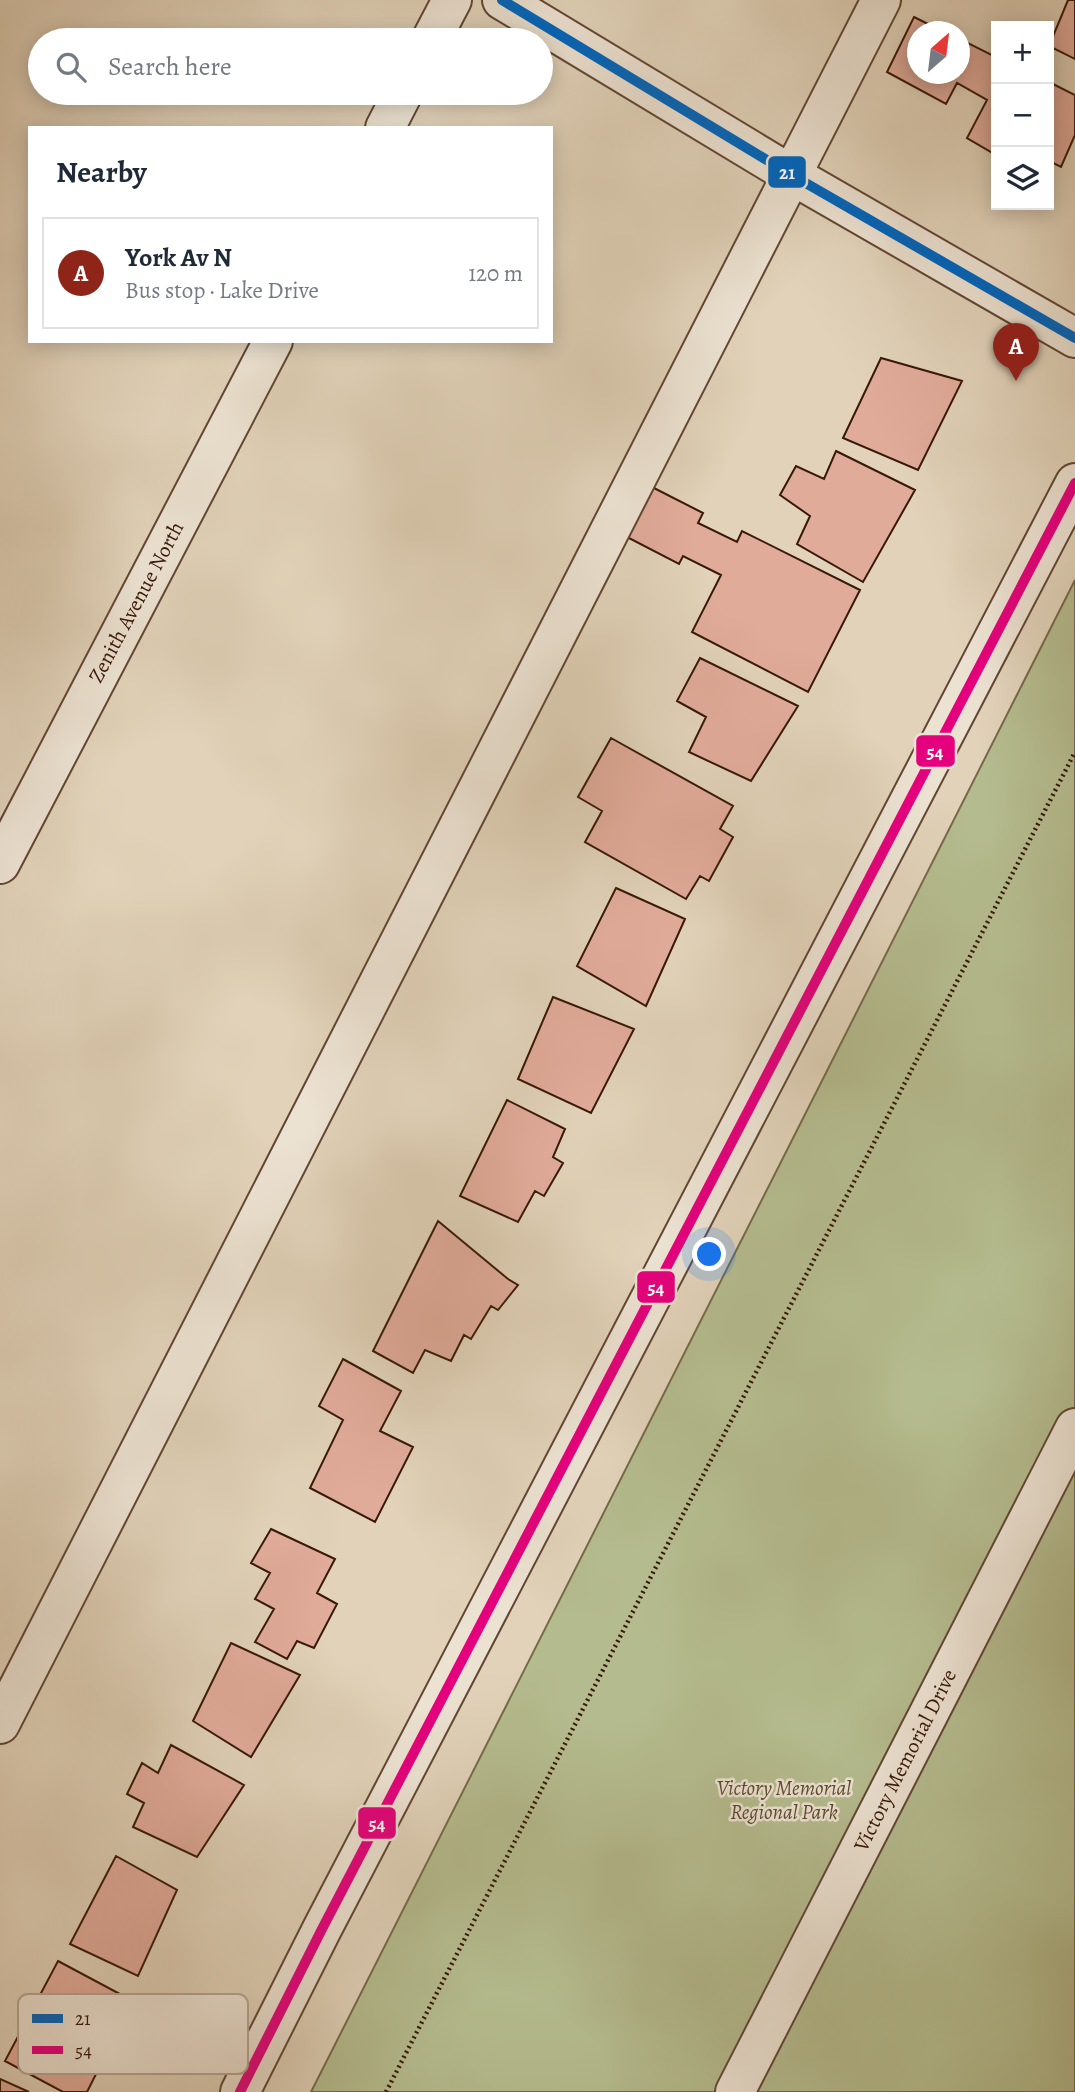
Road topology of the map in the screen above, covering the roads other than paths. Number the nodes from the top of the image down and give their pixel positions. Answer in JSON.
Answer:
{"nodes":[{"id":1,"x":452,"y":0,"type":"edge"},
{"id":2,"x":502,"y":0,"type":"edge"},
{"id":3,"x":881,"y":0,"type":"edge"},
{"id":4,"x":437,"y":28,"type":"edge"},
{"id":5,"x":548,"y":28,"type":"edge"},
{"id":6,"x":553,"y":31,"type":"edge"},
{"id":7,"x":397,"y":105,"type":"edge"},
{"id":8,"x":386,"y":126,"type":"edge"},
{"id":9,"x":790,"y":174,"type":"junction"},
{"id":10,"x":1075,"y":338,"type":"edge"},
{"id":11,"x":272,"y":343,"type":"edge"},
{"id":12,"x":1075,"y":483,"type":"edge"},
{"id":13,"x":0,"y":864,"type":"edge"},
{"id":14,"x":1075,"y":1428,"type":"edge"},
{"id":15,"x":0,"y":1724,"type":"edge"},
{"id":16,"x":240,"y":2092,"type":"edge"},
{"id":17,"x":735,"y":2092,"type":"edge"}],
"edges":[{"from":1,"to":4,"type":"street"},
{"from":2,"to":5,"type":"street"},
{"from":3,"to":9,"type":"street"},
{"from":6,"to":9,"type":"street"},
{"from":7,"to":8,"type":"street"},
{"from":9,"to":10,"type":"street"},
{"from":9,"to":15,"type":"street"},
{"from":11,"to":13,"type":"street","name":"Zenith Avenue North"},
{"from":12,"to":16,"type":"street"},
{"from":14,"to":17,"type":"street","name":"Victory Memorial Drive"}]}
